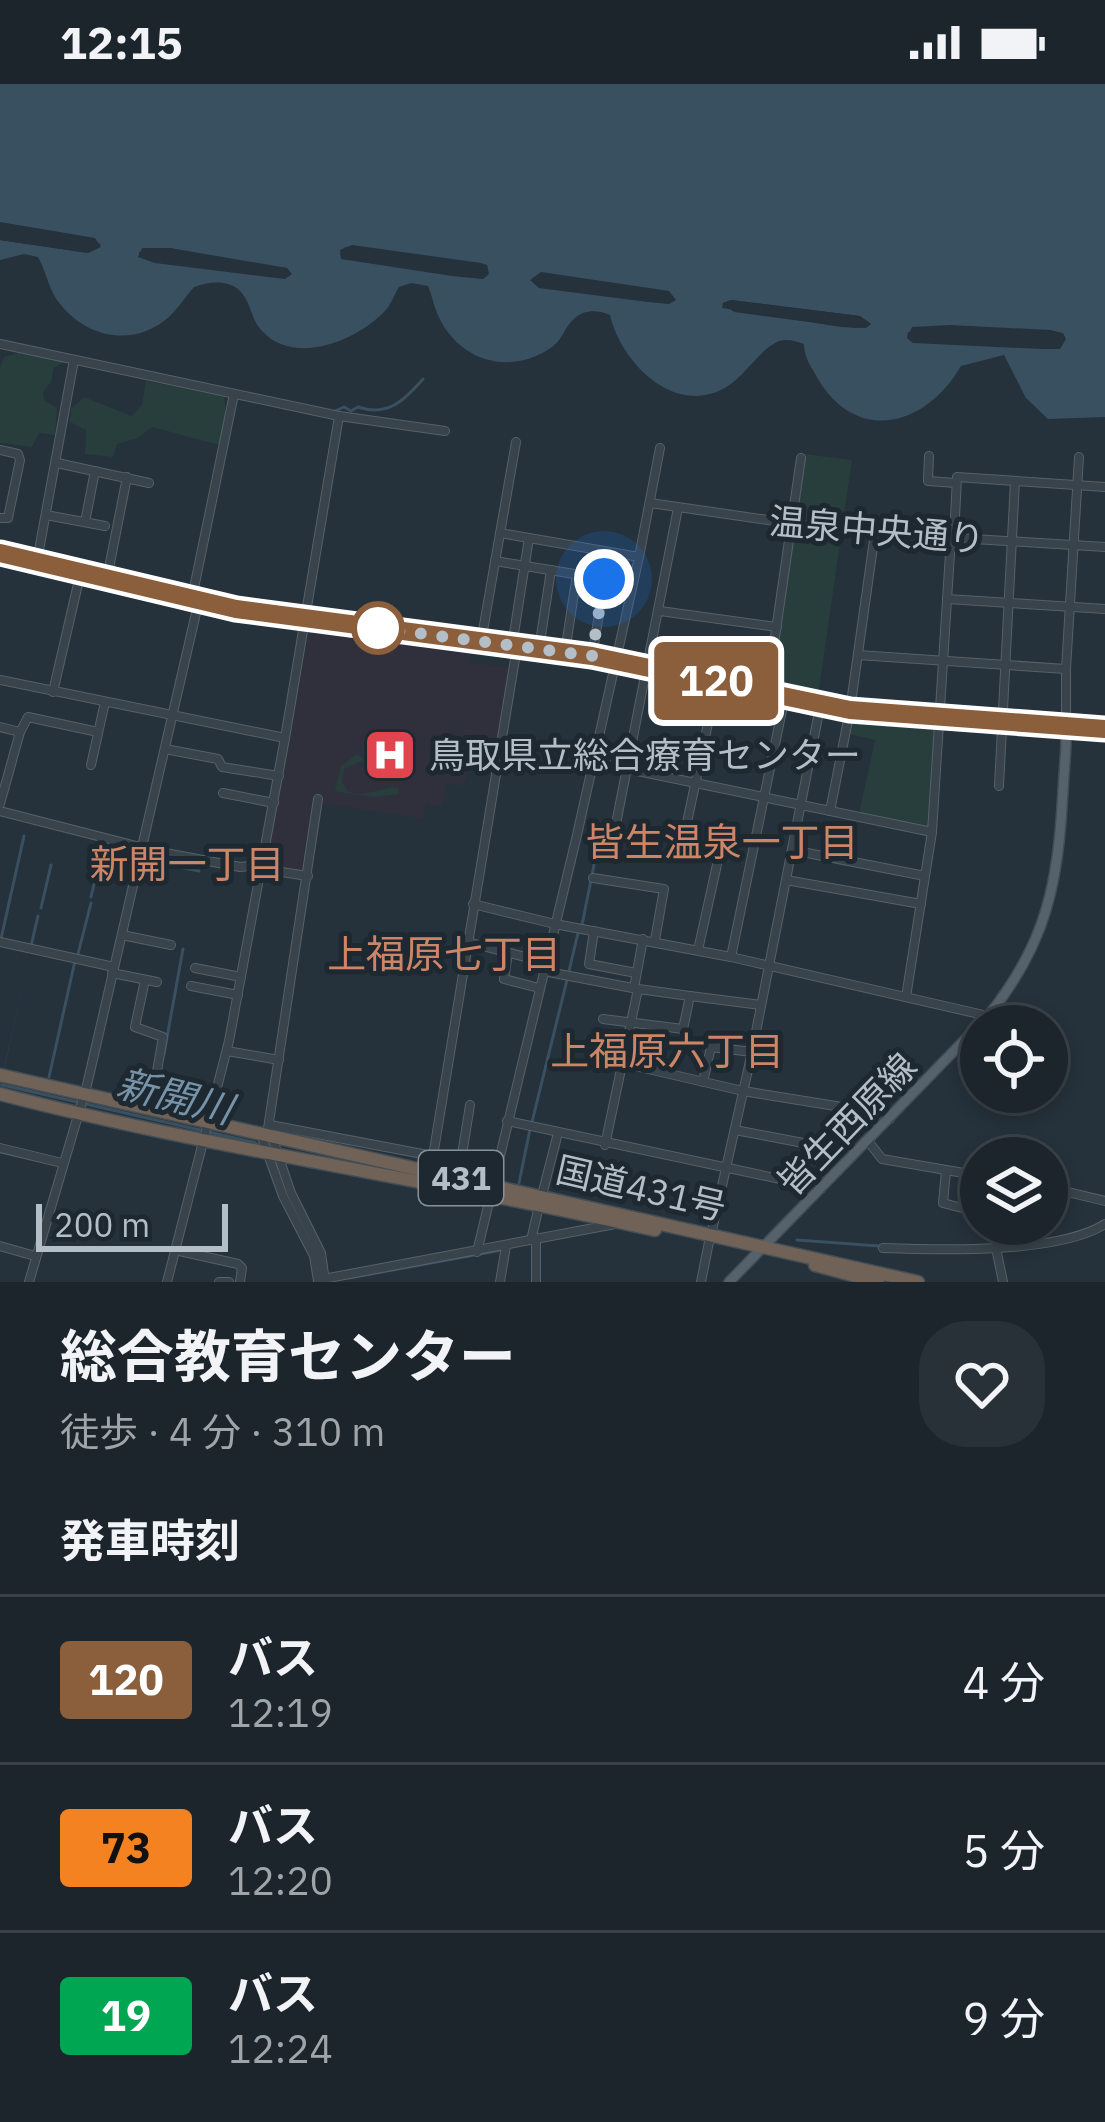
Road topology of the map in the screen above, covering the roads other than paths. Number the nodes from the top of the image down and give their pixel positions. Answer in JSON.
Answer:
{"nodes":[{"id":1,"x":0,"y":344,"type":"edge"},
{"id":2,"x":74,"y":360,"type":"junction"},
{"id":3,"x":234,"y":394,"type":"junction"},
{"id":4,"x":339,"y":416,"type":"junction"},
{"id":5,"x":445,"y":431,"type":"dead end"},
{"id":6,"x":516,"y":442,"type":"dead end"},
{"id":7,"x":661,"y":448,"type":"dead end"},
{"id":8,"x":1,"y":452,"type":"edge"},
{"id":9,"x":20,"y":456,"type":"junction"},
{"id":10,"x":929,"y":456,"type":"dead end"},
{"id":11,"x":1079,"y":457,"type":"dead end"},
{"id":12,"x":35,"y":458,"type":"dead end"},
{"id":13,"x":801,"y":458,"type":"dead end"},
{"id":14,"x":57,"y":463,"type":"junction"},
{"id":15,"x":95,"y":471,"type":"junction"},
{"id":16,"x":127,"y":477,"type":"junction"},
{"id":17,"x":957,"y":480,"type":"junction"},
{"id":18,"x":1015,"y":481,"type":"junction"},
{"id":19,"x":149,"y":483,"type":"dead end"},
{"id":20,"x":1077,"y":485,"type":"junction"},
{"id":21,"x":1105,"y":487,"type":"edge"},
{"id":22,"x":650,"y":502,"type":"junction"},
{"id":23,"x":678,"y":508,"type":"junction"},
{"id":24,"x":46,"y":514,"type":"junction"},
{"id":25,"x":0,"y":518,"type":"edge"},
{"id":26,"x":85,"y":522,"type":"junction"},
{"id":27,"x":791,"y":524,"type":"junction"},
{"id":28,"x":104,"y":526,"type":"dead end"},
{"id":29,"x":500,"y":533,"type":"junction"},
{"id":30,"x":874,"y":533,"type":"junction"},
{"id":31,"x":529,"y":538,"type":"junction"},
{"id":32,"x":952,"y":538,"type":"junction"},
{"id":33,"x":1012,"y":542,"type":"junction"},
{"id":34,"x":1073,"y":545,"type":"junction"},
{"id":35,"x":1105,"y":548,"type":"edge"},
{"id":36,"x":609,"y":552,"type":"junction"},
{"id":37,"x":0,"y":553,"type":"edge"},
{"id":38,"x":639,"y":557,"type":"junction"},
{"id":39,"x":37,"y":561,"type":"junction"},
{"id":40,"x":494,"y":561,"type":"junction"},
{"id":41,"x":525,"y":566,"type":"junction"},
{"id":42,"x":551,"y":570,"type":"junction"},
{"id":43,"x":81,"y":571,"type":"junction"},
{"id":44,"x":577,"y":574,"type":"junction"},
{"id":45,"x":107,"y":578,"type":"junction"},
{"id":46,"x":604,"y":579,"type":"junction"},
{"id":47,"x":196,"y":599,"type":"junction"},
{"id":48,"x":947,"y":599,"type":"junction"},
{"id":49,"x":1010,"y":603,"type":"junction"},
{"id":50,"x":1070,"y":607,"type":"junction"},
{"id":51,"x":1105,"y":609,"type":"edge"},
{"id":52,"x":660,"y":611,"type":"junction"},
{"id":53,"x":304,"y":618,"type":"junction"},
{"id":54,"x":777,"y":627,"type":"junction"},
{"id":55,"x":481,"y":642,"type":"junction"},
{"id":56,"x":514,"y":646,"type":"junction"},
{"id":57,"x":539,"y":649,"type":"junction"},
{"id":58,"x":565,"y":652,"type":"junction"},
{"id":59,"x":858,"y":655,"type":"junction"},
{"id":60,"x":592,"y":656,"type":"junction"},
{"id":61,"x":617,"y":660,"type":"junction"},
{"id":62,"x":944,"y":660,"type":"junction"},
{"id":63,"x":1006,"y":664,"type":"junction"},
{"id":64,"x":650,"y":668,"type":"junction"},
{"id":65,"x":1066,"y":669,"type":"junction"},
{"id":66,"x":0,"y":680,"type":"edge"},
{"id":67,"x":718,"y":681,"type":"junction"},
{"id":68,"x":53,"y":692,"type":"junction"},
{"id":69,"x":767,"y":692,"type":"junction"},
{"id":70,"x":785,"y":696,"type":"junction"},
{"id":71,"x":105,"y":702,"type":"junction"},
{"id":72,"x":850,"y":710,"type":"junction"},
{"id":73,"x":819,"y":712,"type":"dead end"},
{"id":74,"x":172,"y":716,"type":"junction"},
{"id":75,"x":942,"y":718,"type":"junction"},
{"id":76,"x":1004,"y":722,"type":"junction"},
{"id":77,"x":1066,"y":726,"type":"junction"},
{"id":78,"x":0,"y":727,"type":"edge"},
{"id":79,"x":1105,"y":729,"type":"edge"},
{"id":80,"x":98,"y":732,"type":"junction"},
{"id":81,"x":20,"y":733,"type":"junction"},
{"id":82,"x":286,"y":738,"type":"junction"},
{"id":83,"x":165,"y":749,"type":"junction"},
{"id":84,"x":594,"y":763,"type":"junction"},
{"id":85,"x":91,"y":765,"type":"dead end"},
{"id":86,"x":628,"y":770,"type":"junction"},
{"id":87,"x":279,"y":776,"type":"junction"},
{"id":88,"x":231,"y":781,"type":"dead end"},
{"id":89,"x":695,"y":784,"type":"junction"},
{"id":90,"x":999,"y":787,"type":"dead end"},
{"id":91,"x":762,"y":797,"type":"junction"},
{"id":92,"x":318,"y":799,"type":"dead end"},
{"id":93,"x":274,"y":803,"type":"junction"},
{"id":94,"x":801,"y":806,"type":"junction"},
{"id":95,"x":0,"y":807,"type":"edge"},
{"id":96,"x":830,"y":811,"type":"junction"},
{"id":97,"x":932,"y":832,"type":"junction"},
{"id":98,"x":614,"y":834,"type":"dead end"},
{"id":99,"x":682,"y":846,"type":"dead end"},
{"id":100,"x":143,"y":848,"type":"junction"},
{"id":101,"x":792,"y":850,"type":"junction"},
{"id":102,"x":718,"y":860,"type":"dead end"},
{"id":103,"x":262,"y":867,"type":"junction"},
{"id":104,"x":308,"y":876,"type":"junction"},
{"id":105,"x":925,"y":876,"type":"junction"},
{"id":106,"x":593,"y":878,"type":"dead end"},
{"id":107,"x":786,"y":880,"type":"junction"},
{"id":108,"x":473,"y":904,"type":"junction"},
{"id":109,"x":921,"y":904,"type":"junction"},
{"id":110,"x":555,"y":924,"type":"junction"},
{"id":111,"x":594,"y":931,"type":"junction"},
{"id":112,"x":122,"y":935,"type":"junction"},
{"id":113,"x":643,"y":939,"type":"junction"},
{"id":114,"x":655,"y":941,"type":"junction"},
{"id":115,"x":0,"y":942,"type":"edge"},
{"id":116,"x":467,"y":942,"type":"junction"},
{"id":117,"x":171,"y":945,"type":"dead end"},
{"id":118,"x":698,"y":950,"type":"junction"},
{"id":119,"x":508,"y":953,"type":"junction"},
{"id":120,"x":731,"y":956,"type":"junction"},
{"id":121,"x":769,"y":965,"type":"junction"},
{"id":122,"x":544,"y":967,"type":"junction"},
{"id":123,"x":195,"y":968,"type":"dead end"},
{"id":124,"x":113,"y":970,"type":"junction"},
{"id":125,"x":636,"y":974,"type":"junction"},
{"id":126,"x":242,"y":976,"type":"junction"},
{"id":127,"x":145,"y":980,"type":"junction"},
{"id":128,"x":157,"y":982,"type":"dead end"},
{"id":129,"x":191,"y":986,"type":"dead end"},
{"id":130,"x":539,"y":988,"type":"junction"},
{"id":131,"x":636,"y":989,"type":"junction"},
{"id":132,"x":238,"y":995,"type":"junction"},
{"id":133,"x":690,"y":996,"type":"junction"},
{"id":134,"x":906,"y":997,"type":"junction"},
{"id":135,"x":761,"y":1005,"type":"junction"},
{"id":136,"x":996,"y":1005,"type":"edge"},
{"id":137,"x":960,"y":1010,"type":"edge"},
{"id":138,"x":603,"y":1019,"type":"dead end"},
{"id":139,"x":631,"y":1025,"type":"junction"},
{"id":140,"x":960,"y":1045,"type":"edge"},
{"id":141,"x":227,"y":1051,"type":"junction"},
{"id":142,"x":752,"y":1052,"type":"junction"},
{"id":143,"x":279,"y":1060,"type":"junction"},
{"id":144,"x":622,"y":1064,"type":"junction"},
{"id":145,"x":2,"y":1075,"type":"edge"},
{"id":146,"x":704,"y":1082,"type":"junction"},
{"id":147,"x":743,"y":1090,"type":"junction"},
{"id":148,"x":0,"y":1094,"type":"edge"},
{"id":149,"x":80,"y":1105,"type":"junction"},
{"id":150,"x":470,"y":1105,"type":"dead end"},
{"id":151,"x":150,"y":1111,"type":"junction"},
{"id":152,"x":890,"y":1119,"type":"junction"},
{"id":153,"x":507,"y":1121,"type":"junction"},
{"id":154,"x":206,"y":1124,"type":"junction"},
{"id":155,"x":736,"y":1130,"type":"junction"},
{"id":156,"x":558,"y":1133,"type":"junction"},
{"id":157,"x":202,"y":1141,"type":"junction"},
{"id":158,"x":868,"y":1141,"type":"junction"},
{"id":159,"x":605,"y":1145,"type":"junction"},
{"id":160,"x":269,"y":1147,"type":"junction"},
{"id":161,"x":0,"y":1148,"type":"edge"},
{"id":162,"x":433,"y":1156,"type":"junction"},
{"id":163,"x":851,"y":1158,"type":"junction"},
{"id":164,"x":460,"y":1161,"type":"junction"},
{"id":165,"x":62,"y":1163,"type":"junction"},
{"id":166,"x":728,"y":1167,"type":"junction"},
{"id":167,"x":496,"y":1168,"type":"junction"},
{"id":168,"x":946,"y":1171,"type":"junction"},
{"id":169,"x":960,"y":1173,"type":"edge"},
{"id":170,"x":822,"y":1188,"type":"junction"},
{"id":171,"x":491,"y":1189,"type":"junction"},
{"id":172,"x":1068,"y":1191,"type":"edge"},
{"id":173,"x":540,"y":1200,"type":"junction"},
{"id":174,"x":1105,"y":1201,"type":"edge"},
{"id":175,"x":960,"y":1208,"type":"edge"},
{"id":176,"x":623,"y":1222,"type":"junction"},
{"id":177,"x":1105,"y":1224,"type":"edge"},
{"id":178,"x":1068,"y":1236,"type":"edge"},
{"id":179,"x":534,"y":1239,"type":"junction"},
{"id":180,"x":710,"y":1239,"type":"junction"},
{"id":181,"x":1015,"y":1245,"type":"edge"},
{"id":182,"x":0,"y":1246,"type":"edge"},
{"id":183,"x":506,"y":1246,"type":"junction"},
{"id":184,"x":883,"y":1248,"type":"dead end"},
{"id":185,"x":997,"y":1248,"type":"junction"},
{"id":186,"x":175,"y":1250,"type":"junction"},
{"id":187,"x":763,"y":1250,"type":"junction"},
{"id":188,"x":477,"y":1252,"type":"junction"},
{"id":189,"x":35,"y":1256,"type":"junction"},
{"id":190,"x":321,"y":1280,"type":"edge"},
{"id":191,"x":869,"y":1281,"type":"edge"},
{"id":192,"x":29,"y":1282,"type":"edge"},
{"id":193,"x":167,"y":1282,"type":"edge"},
{"id":194,"x":219,"y":1282,"type":"edge"},
{"id":195,"x":229,"y":1282,"type":"edge"},
{"id":196,"x":240,"y":1282,"type":"edge"},
{"id":197,"x":500,"y":1282,"type":"edge"},
{"id":198,"x":536,"y":1282,"type":"edge"},
{"id":199,"x":701,"y":1282,"type":"edge"},
{"id":200,"x":729,"y":1282,"type":"edge"},
{"id":201,"x":918,"y":1282,"type":"edge"},
{"id":202,"x":1003,"y":1282,"type":"edge"}],
"edges":[{"from":1,"to":2,"type":"street"},
{"from":2,"to":3,"type":"street"},
{"from":2,"to":14,"type":"street"},
{"from":3,"to":4,"type":"street"},
{"from":3,"to":47,"type":"street"},
{"from":4,"to":5,"type":"street"},
{"from":4,"to":53,"type":"street"},
{"from":6,"to":29,"type":"street"},
{"from":7,"to":22,"type":"street"},
{"from":8,"to":9,"type":"street"},
{"from":9,"to":12,"type":"street"},
{"from":9,"to":25,"type":"street"},
{"from":10,"to":17,"type":"street"},
{"from":11,"to":20,"type":"street"},
{"from":13,"to":27,"type":"street"},
{"from":14,"to":15,"type":"street"},
{"from":14,"to":24,"type":"street"},
{"from":15,"to":16,"type":"street"},
{"from":15,"to":26,"type":"street"},
{"from":16,"to":19,"type":"street"},
{"from":16,"to":45,"type":"street"},
{"from":17,"to":18,"type":"street"},
{"from":17,"to":32,"type":"street"},
{"from":18,"to":20,"type":"street"},
{"from":18,"to":33,"type":"street"},
{"from":20,"to":21,"type":"street"},
{"from":20,"to":34,"type":"street"},
{"from":22,"to":23,"type":"street","name":"温泉中央通り"},
{"from":22,"to":38,"type":"street"},
{"from":23,"to":27,"type":"street","name":"温泉中央通り"},
{"from":23,"to":52,"type":"street"},
{"from":24,"to":26,"type":"street"},
{"from":24,"to":39,"type":"street"},
{"from":26,"to":28,"type":"street"},
{"from":27,"to":30,"type":"street","name":"温泉中央通り"},
{"from":27,"to":54,"type":"street"},
{"from":29,"to":31,"type":"street"},
{"from":29,"to":40,"type":"street"},
{"from":30,"to":32,"type":"street","name":"温泉中央通り"},
{"from":30,"to":59,"type":"street"},
{"from":31,"to":36,"type":"street"},
{"from":31,"to":41,"type":"street"},
{"from":32,"to":33,"type":"street","name":"温泉中央通り"},
{"from":32,"to":48,"type":"street"},
{"from":33,"to":34,"type":"street","name":"温泉中央通り"},
{"from":33,"to":49,"type":"street"},
{"from":34,"to":35,"type":"street","name":"温泉中央通り"},
{"from":34,"to":50,"type":"street"},
{"from":36,"to":38,"type":"street"},
{"from":36,"to":46,"type":"street"},
{"from":37,"to":39,"type":"main road"},
{"from":38,"to":61,"type":"street"},
{"from":39,"to":43,"type":"main road"},
{"from":40,"to":41,"type":"street"},
{"from":40,"to":55,"type":"street"},
{"from":41,"to":42,"type":"street"},
{"from":41,"to":56,"type":"street"},
{"from":42,"to":44,"type":"street"},
{"from":42,"to":57,"type":"street"},
{"from":43,"to":45,"type":"main road"},
{"from":43,"to":68,"type":"street"},
{"from":44,"to":46,"type":"street"},
{"from":44,"to":58,"type":"street"},
{"from":45,"to":47,"type":"main road"},
{"from":46,"to":60,"type":"street"},
{"from":47,"to":53,"type":"main road"},
{"from":47,"to":74,"type":"street"},
{"from":48,"to":49,"type":"street"},
{"from":48,"to":62,"type":"street"},
{"from":49,"to":50,"type":"street"},
{"from":49,"to":63,"type":"street"},
{"from":50,"to":51,"type":"street"},
{"from":50,"to":65,"type":"street"},
{"from":52,"to":54,"type":"street"},
{"from":52,"to":64,"type":"street"},
{"from":53,"to":55,"type":"main road"},
{"from":53,"to":82,"type":"street"},
{"from":54,"to":69,"type":"street"},
{"from":55,"to":56,"type":"main road"},
{"from":56,"to":57,"type":"main road"},
{"from":56,"to":108,"type":"street"},
{"from":57,"to":58,"type":"main road"},
{"from":58,"to":60,"type":"main road"},
{"from":59,"to":62,"type":"street"},
{"from":59,"to":72,"type":"street"},
{"from":60,"to":61,"type":"main road"},
{"from":61,"to":64,"type":"main road"},
{"from":61,"to":84,"type":"street"},
{"from":62,"to":63,"type":"street"},
{"from":62,"to":75,"type":"street"},
{"from":63,"to":65,"type":"street"},
{"from":63,"to":76,"type":"street"},
{"from":64,"to":67,"type":"main road"},
{"from":64,"to":86,"type":"street"},
{"from":65,"to":77,"type":"street"},
{"from":66,"to":68,"type":"street"},
{"from":67,"to":69,"type":"main road"},
{"from":67,"to":89,"type":"street"},
{"from":68,"to":71,"type":"street"},
{"from":69,"to":70,"type":"main road"},
{"from":70,"to":72,"type":"main road"},
{"from":70,"to":91,"type":"street"},
{"from":71,"to":74,"type":"street"},
{"from":71,"to":80,"type":"street"},
{"from":72,"to":75,"type":"main road"},
{"from":72,"to":96,"type":"street"},
{"from":73,"to":94,"type":"street"},
{"from":74,"to":82,"type":"street"},
{"from":74,"to":83,"type":"street"},
{"from":75,"to":76,"type":"main road"},
{"from":75,"to":97,"type":"street"},
{"from":76,"to":77,"type":"main road"},
{"from":76,"to":90,"type":"street"},
{"from":77,"to":79,"type":"main road"},
{"from":77,"to":136,"type":"main road","name":"皆生西原線"},
{"from":78,"to":81,"type":"street"},
{"from":80,"to":81,"type":"street"},
{"from":80,"to":85,"type":"street"},
{"from":81,"to":95,"type":"street"},
{"from":82,"to":87,"type":"street"},
{"from":83,"to":87,"type":"street"},
{"from":83,"to":100,"type":"street"},
{"from":84,"to":86,"type":"street"},
{"from":84,"to":110,"type":"street"},
{"from":86,"to":89,"type":"street"},
{"from":86,"to":98,"type":"street"},
{"from":87,"to":93,"type":"street"},
{"from":88,"to":93,"type":"street"},
{"from":89,"to":91,"type":"street"},
{"from":89,"to":99,"type":"street"},
{"from":91,"to":94,"type":"street"},
{"from":91,"to":120,"type":"street"},
{"from":92,"to":104,"type":"street"},
{"from":93,"to":103,"type":"street"},
{"from":94,"to":96,"type":"street"},
{"from":94,"to":101,"type":"street"},
{"from":95,"to":100,"type":"street"},
{"from":96,"to":97,"type":"street"},
{"from":97,"to":105,"type":"street"},
{"from":100,"to":103,"type":"street"},
{"from":100,"to":112,"type":"street"},
{"from":101,"to":105,"type":"street"},
{"from":101,"to":107,"type":"street"},
{"from":102,"to":118,"type":"street"},
{"from":103,"to":104,"type":"street"},
{"from":103,"to":126,"type":"street"},
{"from":104,"to":143,"type":"street"},
{"from":105,"to":109,"type":"street"},
{"from":106,"to":114,"type":"street"},
{"from":107,"to":109,"type":"street"},
{"from":107,"to":121,"type":"street"},
{"from":108,"to":110,"type":"street"},
{"from":108,"to":116,"type":"street"},
{"from":109,"to":134,"type":"street"},
{"from":110,"to":111,"type":"street"},
{"from":110,"to":122,"type":"street"},
{"from":111,"to":113,"type":"street"},
{"from":111,"to":125,"type":"street"},
{"from":112,"to":117,"type":"street"},
{"from":112,"to":124,"type":"street"},
{"from":113,"to":114,"type":"street"},
{"from":113,"to":125,"type":"street"},
{"from":114,"to":118,"type":"street"},
{"from":115,"to":124,"type":"street"},
{"from":116,"to":119,"type":"street"},
{"from":116,"to":162,"type":"street"},
{"from":118,"to":120,"type":"street"},
{"from":119,"to":122,"type":"street"},
{"from":119,"to":130,"type":"street"},
{"from":120,"to":121,"type":"street"},
{"from":121,"to":134,"type":"street"},
{"from":121,"to":135,"type":"street"},
{"from":122,"to":130,"type":"street"},
{"from":122,"to":131,"type":"street"},
{"from":123,"to":126,"type":"street"},
{"from":124,"to":127,"type":"street"},
{"from":124,"to":149,"type":"street"},
{"from":125,"to":131,"type":"street"},
{"from":126,"to":132,"type":"street"},
{"from":127,"to":128,"type":"street"},
{"from":127,"to":151,"type":"street"},
{"from":129,"to":132,"type":"street"},
{"from":130,"to":153,"type":"street"},
{"from":131,"to":133,"type":"street"},
{"from":131,"to":139,"type":"street"},
{"from":132,"to":141,"type":"street"},
{"from":133,"to":135,"type":"street"},
{"from":133,"to":139,"type":"street"},
{"from":134,"to":137,"type":"street"},
{"from":135,"to":142,"type":"street"},
{"from":138,"to":139,"type":"street"},
{"from":139,"to":144,"type":"street"},
{"from":140,"to":152,"type":"main road","name":"皆生西原線"},
{"from":141,"to":143,"type":"street"},
{"from":141,"to":154,"type":"street"},
{"from":142,"to":146,"type":"street"},
{"from":142,"to":147,"type":"street"},
{"from":143,"to":160,"type":"street"},
{"from":144,"to":146,"type":"street"},
{"from":144,"to":159,"type":"street"},
{"from":145,"to":149,"type":"highway","name":"国道431号","number":"431"},
{"from":146,"to":147,"type":"street"},
{"from":147,"to":152,"type":"street"},
{"from":147,"to":155,"type":"street"},
{"from":148,"to":149,"type":"highway","name":"国道431号","number":"431"},
{"from":149,"to":151,"type":"highway","name":"国道431号","number":"431"},
{"from":149,"to":157,"type":"highway","name":"国道431号","number":"431"},
{"from":149,"to":165,"type":"street"},
{"from":150,"to":164,"type":"street"},
{"from":151,"to":154,"type":"highway","name":"国道431号","number":"431"},
{"from":152,"to":158,"type":"main road","name":"皆生西原線"},
{"from":153,"to":156,"type":"street"},
{"from":153,"to":167,"type":"street"},
{"from":154,"to":157,"type":"street"},
{"from":154,"to":160,"type":"highway","name":"国道431号","number":"431"},
{"from":155,"to":163,"type":"street"},
{"from":155,"to":166,"type":"street"},
{"from":156,"to":159,"type":"street"},
{"from":156,"to":173,"type":"street"},
{"from":157,"to":160,"type":"highway","name":"国道431号","number":"431"},
{"from":157,"to":186,"type":"street"},
{"from":158,"to":163,"type":"main road","name":"皆生西原線"},
{"from":158,"to":168,"type":"street"},
{"from":159,"to":166,"type":"street"},
{"from":160,"to":162,"type":"street"},
{"from":160,"to":171,"type":"highway","name":"国道431号","number":"431"},
{"from":160,"to":171,"type":"highway","name":"国道431号","number":"431"},
{"from":160,"to":190,"type":"street"},
{"from":161,"to":165,"type":"street"},
{"from":162,"to":164,"type":"street"},
{"from":163,"to":170,"type":"main road","name":"皆生西原線"},
{"from":164,"to":167,"type":"street"},
{"from":165,"to":189,"type":"street"},
{"from":166,"to":170,"type":"street"},
{"from":166,"to":180,"type":"street"},
{"from":167,"to":171,"type":"street"},
{"from":168,"to":169,"type":"street"},
{"from":168,"to":175,"type":"street"},
{"from":170,"to":187,"type":"main road","name":"皆生西原線"},
{"from":171,"to":173,"type":"highway","name":"国道431号","number":"431"},
{"from":171,"to":188,"type":"street"},
{"from":172,"to":174,"type":"street"},
{"from":173,"to":176,"type":"highway","name":"国道431号","number":"431"},
{"from":173,"to":179,"type":"street"},
{"from":173,"to":180,"type":"highway","name":"国道431号","number":"431"},
{"from":176,"to":179,"type":"street"},
{"from":176,"to":180,"type":"highway","name":"国道431号","number":"431"},
{"from":177,"to":178,"type":"street"},
{"from":179,"to":183,"type":"street"},
{"from":179,"to":198,"type":"street"},
{"from":180,"to":187,"type":"highway","name":"国道431号","number":"431"},
{"from":180,"to":199,"type":"street"},
{"from":181,"to":185,"type":"street"},
{"from":182,"to":189,"type":"street"},
{"from":183,"to":188,"type":"street"},
{"from":183,"to":197,"type":"street"},
{"from":184,"to":185,"type":"street"},
{"from":185,"to":202,"type":"street"},
{"from":186,"to":193,"type":"street"},
{"from":186,"to":196,"type":"street"},
{"from":187,"to":191,"type":"highway","name":"国道431号","number":"431"},
{"from":187,"to":200,"type":"main road","name":"皆生西原線"},
{"from":187,"to":201,"type":"highway","name":"国道431号","number":"431"},
{"from":188,"to":190,"type":"street"},
{"from":189,"to":192,"type":"street"},
{"from":194,"to":195,"type":"street"}]}
